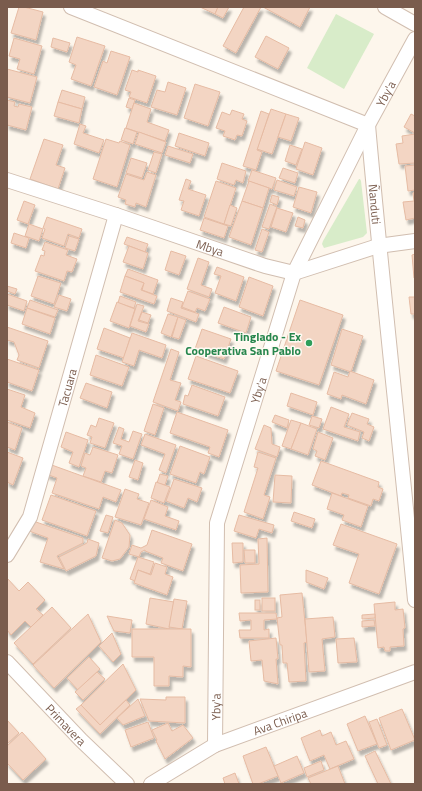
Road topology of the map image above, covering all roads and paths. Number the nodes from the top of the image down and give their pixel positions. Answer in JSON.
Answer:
{"nodes":[{"id":1,"x":71,"y":7,"type":"edge"},
{"id":2,"x":385,"y":7,"type":"edge"},
{"id":3,"x":415,"y":24,"type":"edge"},
{"id":4,"x":415,"y":39,"type":"edge"},
{"id":5,"x":368,"y":125,"type":"junction"},
{"id":6,"x":7,"y":180,"type":"edge"},
{"id":7,"x":116,"y":215,"type":"junction"},
{"id":8,"x":415,"y":241,"type":"edge"},
{"id":9,"x":378,"y":246,"type":"junction"},
{"id":10,"x":294,"y":273,"type":"junction"},
{"id":11,"x":7,"y":555,"type":"edge"},
{"id":12,"x":415,"y":600,"type":"edge"},
{"id":13,"x":7,"y":662,"type":"edge"},
{"id":14,"x":415,"y":672,"type":"edge"},
{"id":15,"x":215,"y":745,"type":"junction"},
{"id":16,"x":127,"y":784,"type":"edge"},
{"id":17,"x":151,"y":784,"type":"edge"}],
"edges":[{"from":1,"to":5,"type":"street"},
{"from":2,"to":3,"type":"street"},
{"from":4,"to":5,"type":"street","name":"Yby'a"},
{"from":5,"to":9,"type":"street","name":"Ñanduti"},
{"from":5,"to":10,"type":"street","name":"Yby'a"},
{"from":6,"to":7,"type":"street","name":"Mbya"},
{"from":7,"to":10,"type":"street","name":"Mbya"},
{"from":7,"to":11,"type":"street","name":"Tacuara"},
{"from":8,"to":9,"type":"street"},
{"from":9,"to":10,"type":"street"},
{"from":9,"to":12,"type":"street","name":"Ñanduti"},
{"from":10,"to":15,"type":"street","name":"Yby'a"},
{"from":13,"to":16,"type":"street","name":"Primavera"},
{"from":14,"to":15,"type":"street","name":"Ava Chiripa"},
{"from":15,"to":17,"type":"street","name":"Ava Chiripa"}]}
